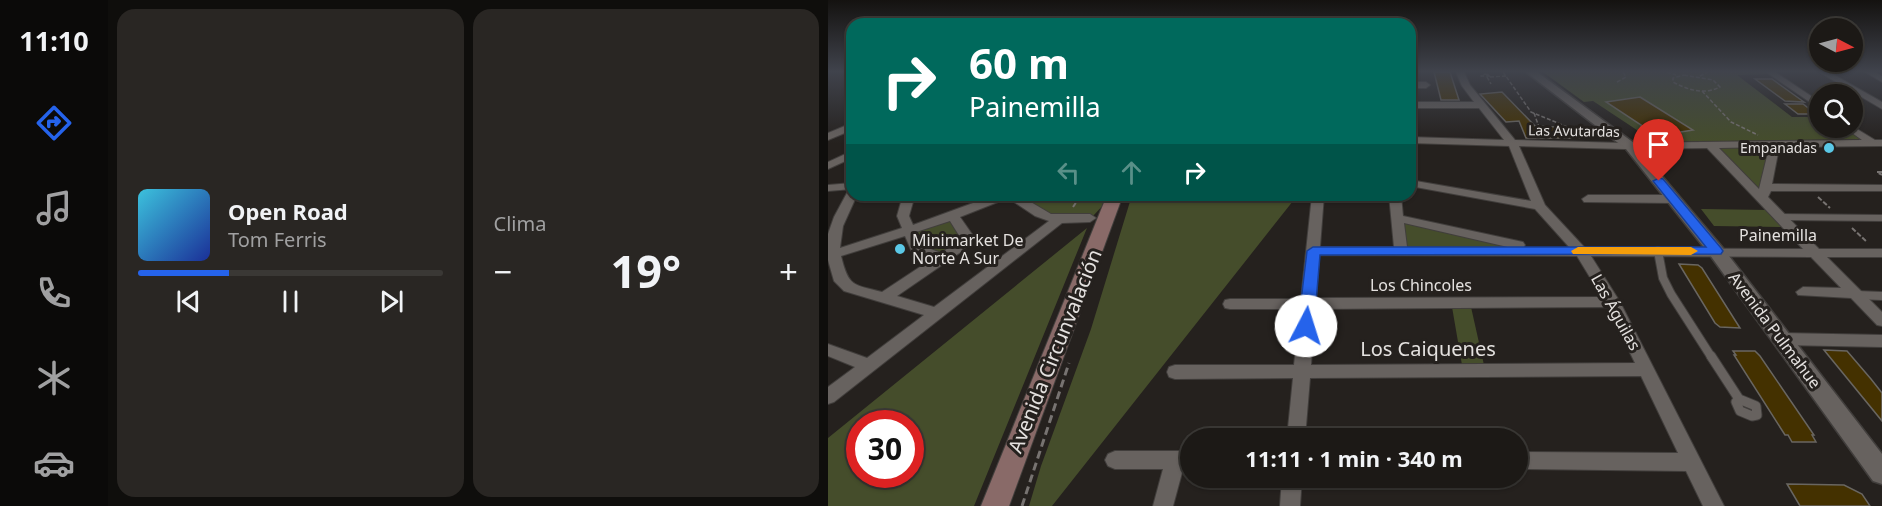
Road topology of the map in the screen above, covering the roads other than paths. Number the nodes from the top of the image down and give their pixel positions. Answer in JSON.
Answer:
{"nodes":[{"id":1,"x":1474,"y":96,"type":"edge"},
{"id":2,"x":1563,"y":96,"type":"edge"},
{"id":3,"x":1804,"y":96,"type":"edge"},
{"id":4,"x":1863,"y":97,"type":"edge"},
{"id":5,"x":1868,"y":97,"type":"junction"},
{"id":6,"x":1882,"y":97,"type":"edge"},
{"id":7,"x":1807,"y":98,"type":"edge"},
{"id":8,"x":1416,"y":105,"type":"edge"},
{"id":9,"x":1482,"y":105,"type":"junction"},
{"id":10,"x":1882,"y":106,"type":"edge"},
{"id":11,"x":846,"y":129,"type":"edge"},
{"id":12,"x":1863,"y":135,"type":"edge"},
{"id":13,"x":828,"y":137,"type":"edge"},
{"id":14,"x":1416,"y":140,"type":"edge"},
{"id":15,"x":1784,"y":143,"type":"junction"},
{"id":16,"x":1877,"y":143,"type":"edge"},
{"id":17,"x":1513,"y":144,"type":"junction"},
{"id":18,"x":1710,"y":145,"type":"junction"},
{"id":19,"x":1630,"y":146,"type":"junction"},
{"id":20,"x":1882,"y":150,"type":"edge"},
{"id":21,"x":828,"y":154,"type":"edge"},
{"id":22,"x":846,"y":156,"type":"edge"},
{"id":23,"x":846,"y":159,"type":"edge"},
{"id":24,"x":828,"y":166,"type":"edge"},
{"id":25,"x":1416,"y":184,"type":"edge"},
{"id":26,"x":846,"y":186,"type":"edge"},
{"id":27,"x":828,"y":188,"type":"edge"},
{"id":28,"x":1882,"y":188,"type":"edge"},
{"id":29,"x":1764,"y":193,"type":"junction"},
{"id":30,"x":1588,"y":199,"type":"dead end"},
{"id":31,"x":1673,"y":199,"type":"junction"},
{"id":32,"x":848,"y":201,"type":"edge"},
{"id":33,"x":907,"y":201,"type":"edge"},
{"id":34,"x":979,"y":201,"type":"edge"},
{"id":35,"x":1019,"y":201,"type":"edge"},
{"id":36,"x":1113,"y":201,"type":"edge"},
{"id":37,"x":1317,"y":201,"type":"edge"},
{"id":38,"x":1396,"y":201,"type":"edge"},
{"id":39,"x":1539,"y":206,"type":"junction"},
{"id":40,"x":953,"y":216,"type":"junction"},
{"id":41,"x":1780,"y":217,"type":"junction"},
{"id":42,"x":1090,"y":218,"type":"dead end"},
{"id":43,"x":1397,"y":218,"type":"junction"},
{"id":44,"x":1882,"y":218,"type":"edge"},
{"id":45,"x":1059,"y":219,"type":"junction"},
{"id":46,"x":908,"y":231,"type":"junction"},
{"id":47,"x":1313,"y":251,"type":"junction"},
{"id":48,"x":1401,"y":251,"type":"junction"},
{"id":49,"x":1544,"y":251,"type":"junction"},
{"id":50,"x":1581,"y":251,"type":"junction"},
{"id":51,"x":1658,"y":251,"type":"junction"},
{"id":52,"x":1716,"y":251,"type":"junction"},
{"id":53,"x":1814,"y":252,"type":"junction"},
{"id":54,"x":1882,"y":253,"type":"edge"},
{"id":55,"x":831,"y":255,"type":"edge"},
{"id":56,"x":943,"y":258,"type":"junction"},
{"id":57,"x":1803,"y":292,"type":"dead end"},
{"id":58,"x":1856,"y":294,"type":"junction"},
{"id":59,"x":1882,"y":296,"type":"edge"},
{"id":60,"x":884,"y":298,"type":"junction"},
{"id":61,"x":1613,"y":302,"type":"junction"},
{"id":62,"x":1230,"y":304,"type":"dead end"},
{"id":63,"x":1308,"y":304,"type":"junction"},
{"id":64,"x":937,"y":313,"type":"junction"},
{"id":65,"x":1882,"y":321,"type":"edge"},
{"id":66,"x":1783,"y":339,"type":"junction"},
{"id":67,"x":1882,"y":341,"type":"edge"},
{"id":68,"x":828,"y":350,"type":"edge"},
{"id":69,"x":869,"y":365,"type":"junction"},
{"id":70,"x":1646,"y":369,"type":"junction"},
{"id":71,"x":1302,"y":371,"type":"junction"},
{"id":72,"x":1174,"y":372,"type":"dead end"},
{"id":73,"x":828,"y":397,"type":"edge"},
{"id":74,"x":1739,"y":399,"type":"dead end"},
{"id":75,"x":1297,"y":428,"type":"edge"},
{"id":76,"x":1115,"y":460,"type":"dead end"},
{"id":77,"x":1180,"y":460,"type":"edge"},
{"id":78,"x":1528,"y":461,"type":"edge"},
{"id":79,"x":1692,"y":462,"type":"junction"},
{"id":80,"x":1180,"y":467,"type":"edge"},
{"id":81,"x":1880,"y":468,"type":"edge"},
{"id":82,"x":1291,"y":488,"type":"edge"},
{"id":83,"x":995,"y":506,"type":"edge"},
{"id":84,"x":1163,"y":506,"type":"edge"},
{"id":85,"x":1290,"y":506,"type":"edge"},
{"id":86,"x":1714,"y":506,"type":"edge"}],
"edges":[{"from":1,"to":9,"type":"street","name":"Las Águilas"},
{"from":2,"to":19,"type":"street","name":"Avenida Pulmahue"},
{"from":3,"to":7,"type":"street"},
{"from":4,"to":5,"type":"street"},
{"from":5,"to":6,"type":"street"},
{"from":5,"to":10,"type":"street"},
{"from":8,"to":9,"type":"street"},
{"from":9,"to":17,"type":"street","name":"Las Águilas"},
{"from":11,"to":13,"type":"street"},
{"from":12,"to":16,"type":"street"},
{"from":14,"to":17,"type":"street","name":"Las Avutardas"},
{"from":15,"to":16,"type":"street","name":"Las Avutardas"},
{"from":15,"to":18,"type":"street","name":"Las Avutardas"},
{"from":15,"to":29,"type":"street"},
{"from":16,"to":20,"type":"street"},
{"from":17,"to":19,"type":"street","name":"Las Avutardas"},
{"from":17,"to":39,"type":"street","name":"Las Águilas"},
{"from":18,"to":19,"type":"street","name":"Las Avutardas"},
{"from":18,"to":29,"type":"street"},
{"from":19,"to":31,"type":"street","name":"Avenida Pulmahue"},
{"from":21,"to":22,"type":"street"},
{"from":23,"to":24,"type":"street"},
{"from":25,"to":39,"type":"street"},
{"from":26,"to":27,"type":"street"},
{"from":28,"to":29,"type":"street"},
{"from":29,"to":41,"type":"street"},
{"from":30,"to":31,"type":"street"},
{"from":31,"to":52,"type":"street","name":"Avenida Pulmahue"},
{"from":32,"to":55,"type":"street"},
{"from":33,"to":46,"type":"street"},
{"from":34,"to":40,"type":"street"},
{"from":35,"to":45,"type":"street"},
{"from":36,"to":83,"type":"main road","name":"Avenida Circunvalación"},
{"from":37,"to":47,"type":"street"},
{"from":38,"to":43,"type":"street"},
{"from":39,"to":50,"type":"street","name":"Las Águilas"},
{"from":40,"to":46,"type":"street"},
{"from":40,"to":56,"type":"street"},
{"from":41,"to":44,"type":"lane"},
{"from":41,"to":53,"type":"street"},
{"from":42,"to":45,"type":"street"},
{"from":43,"to":48,"type":"street"},
{"from":43,"to":49,"type":"street"},
{"from":45,"to":64,"type":"street"},
{"from":46,"to":55,"type":"street"},
{"from":46,"to":56,"type":"street"},
{"from":47,"to":48,"type":"street","name":"Painemilla"},
{"from":47,"to":63,"type":"street"},
{"from":48,"to":49,"type":"street","name":"Painemilla"},
{"from":49,"to":50,"type":"street","name":"Painemilla"},
{"from":50,"to":51,"type":"street","name":"Painemilla"},
{"from":50,"to":61,"type":"street","name":"Las Águilas"},
{"from":51,"to":52,"type":"street","name":"Painemilla"},
{"from":51,"to":74,"type":"lane"},
{"from":52,"to":53,"type":"street","name":"Painemilla"},
{"from":52,"to":66,"type":"street","name":"Avenida Pulmahue"},
{"from":53,"to":54,"type":"street","name":"Painemilla"},
{"from":53,"to":58,"type":"street"},
{"from":55,"to":60,"type":"street"},
{"from":56,"to":60,"type":"street"},
{"from":57,"to":58,"type":"street"},
{"from":58,"to":59,"type":"lane"},
{"from":58,"to":65,"type":"street"},
{"from":60,"to":64,"type":"street"},
{"from":61,"to":63,"type":"street","name":"Los Chincoles"},
{"from":61,"to":70,"type":"street","name":"Las Águilas"},
{"from":62,"to":63,"type":"street","name":"Los Chincoles"},
{"from":63,"to":71,"type":"street"},
{"from":64,"to":69,"type":"street"},
{"from":66,"to":67,"type":"street"},
{"from":66,"to":81,"type":"street","name":"Avenida Pulmahue"},
{"from":68,"to":69,"type":"street"},
{"from":69,"to":73,"type":"street"},
{"from":70,"to":71,"type":"street","name":"Los Caiquenes"},
{"from":70,"to":79,"type":"street","name":"Las Águilas"},
{"from":71,"to":72,"type":"street","name":"Los Caiquenes"},
{"from":71,"to":75,"type":"street"},
{"from":76,"to":77,"type":"street"},
{"from":78,"to":79,"type":"street"},
{"from":79,"to":86,"type":"street","name":"Las Águilas"},
{"from":80,"to":84,"type":"street"},
{"from":82,"to":85,"type":"street"}]}
